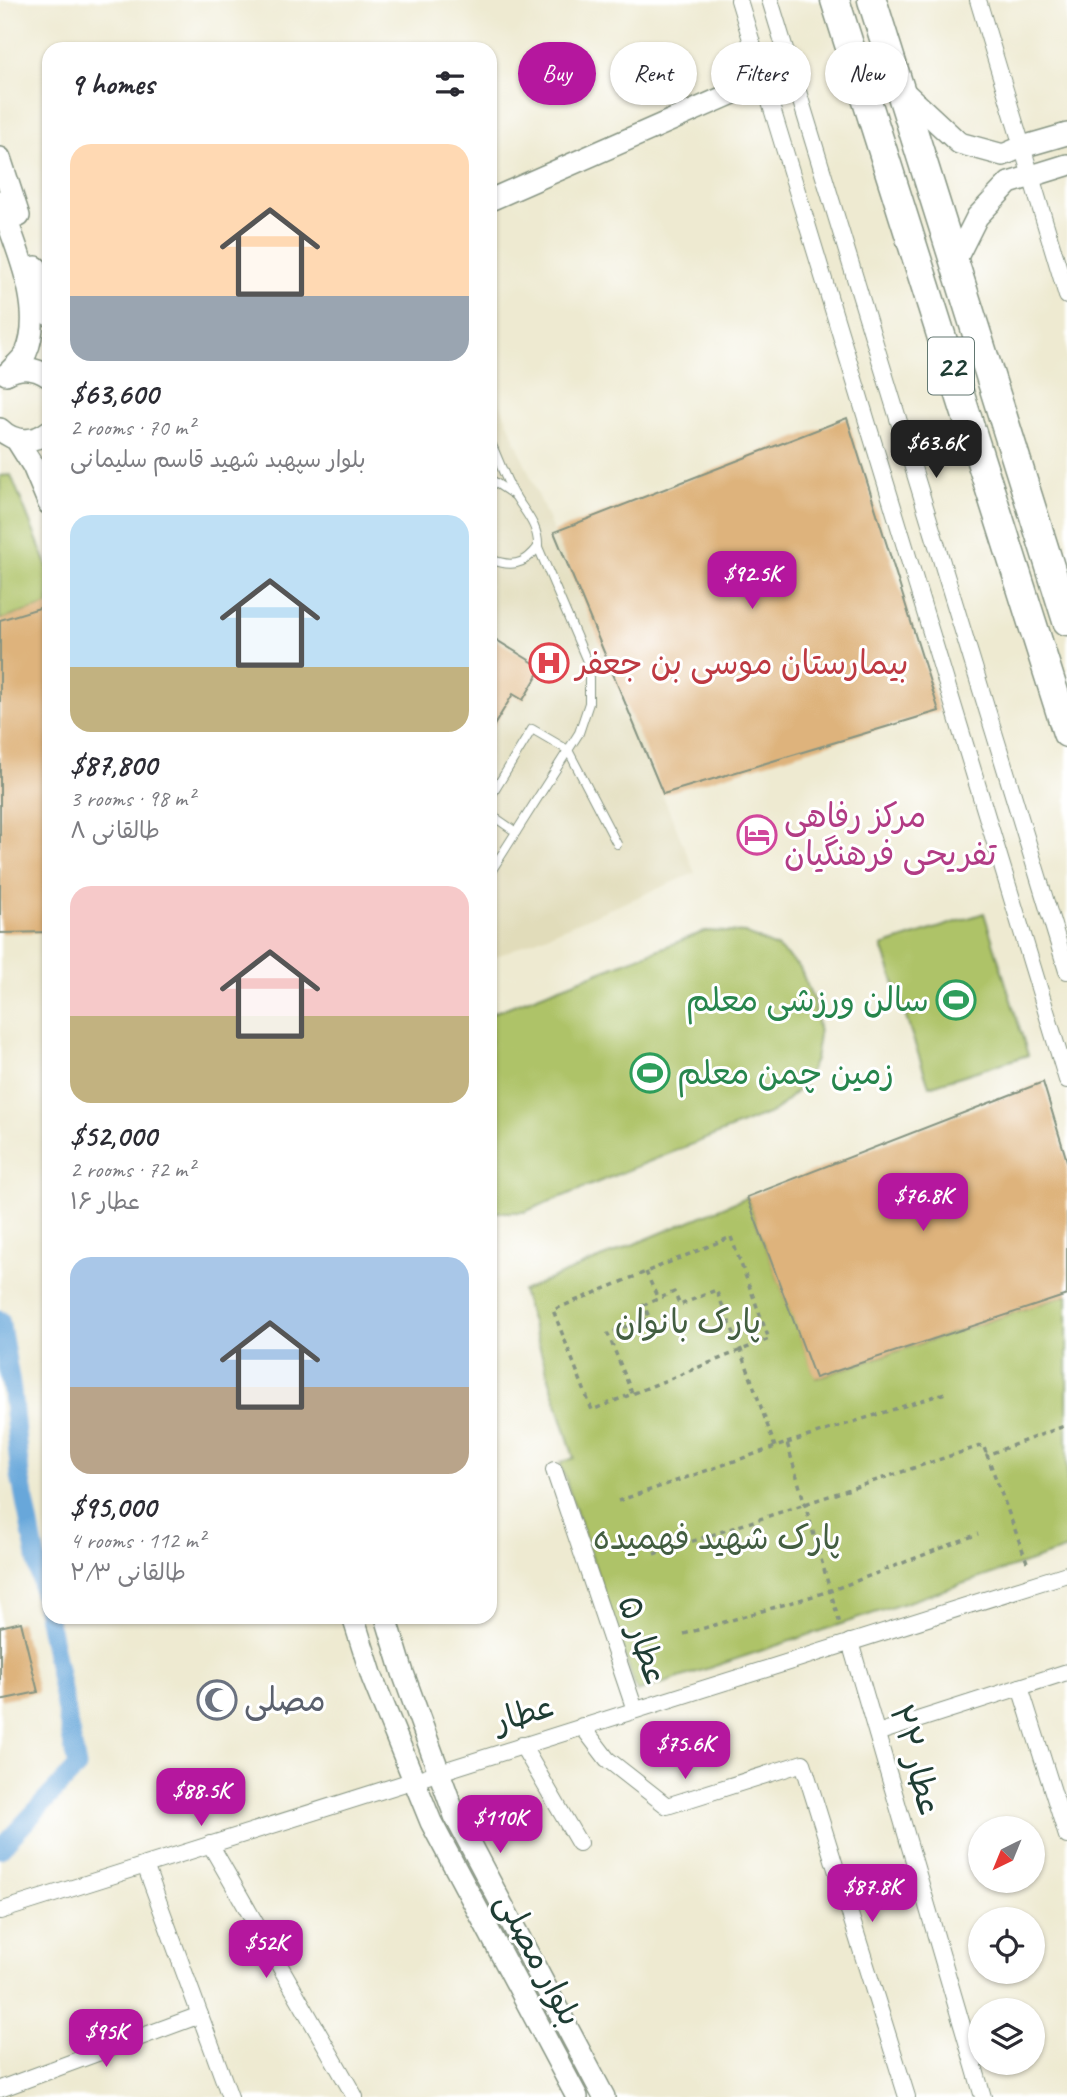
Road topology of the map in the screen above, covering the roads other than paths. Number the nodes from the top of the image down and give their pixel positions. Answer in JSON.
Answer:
{"nodes":[{"id":1,"x":739,"y":0,"type":"edge"},
{"id":2,"x":770,"y":0,"type":"edge"},
{"id":3,"x":835,"y":0,"type":"edge"},
{"id":4,"x":872,"y":0,"type":"edge"},
{"id":5,"x":978,"y":0,"type":"edge"},
{"id":6,"x":752,"y":42,"type":"edge"},
{"id":7,"x":782,"y":42,"type":"edge"},
{"id":8,"x":885,"y":42,"type":"edge"},
{"id":9,"x":908,"y":95,"type":"edge"},
{"id":10,"x":711,"y":102,"type":"edge"},
{"id":11,"x":772,"y":105,"type":"edge"},
{"id":12,"x":801,"y":105,"type":"edge"},
{"id":13,"x":905,"y":105,"type":"edge"},
{"id":14,"x":1067,"y":134,"type":"edge"},
{"id":15,"x":1022,"y":147,"type":"junction"},
{"id":16,"x":0,"y":158,"type":"edge"},
{"id":17,"x":1067,"y":165,"type":"edge"},
{"id":18,"x":1031,"y":176,"type":"junction"},
{"id":19,"x":497,"y":197,"type":"edge"},
{"id":20,"x":0,"y":201,"type":"edge"},
{"id":21,"x":954,"y":263,"type":"junction"},
{"id":22,"x":42,"y":284,"type":"edge"},
{"id":23,"x":1067,"y":296,"type":"edge"},
{"id":24,"x":42,"y":374,"type":"edge"},
{"id":25,"x":4,"y":376,"type":"edge"},
{"id":26,"x":8,"y":434,"type":"edge"},
{"id":27,"x":42,"y":436,"type":"edge"},
{"id":28,"x":497,"y":457,"type":"edge"},
{"id":29,"x":497,"y":484,"type":"edge"},
{"id":30,"x":42,"y":487,"type":"edge"},
{"id":31,"x":514,"y":495,"type":"junction"},
{"id":32,"x":538,"y":547,"type":"junction"},
{"id":33,"x":497,"y":562,"type":"edge"},
{"id":34,"x":950,"y":587,"type":"junction"},
{"id":35,"x":920,"y":596,"type":"junction"},
{"id":36,"x":1067,"y":621,"type":"edge"},
{"id":37,"x":1067,"y":733,"type":"edge"},
{"id":38,"x":568,"y":750,"type":"junction"},
{"id":39,"x":497,"y":786,"type":"edge"},
{"id":40,"x":497,"y":819,"type":"edge"},
{"id":41,"x":516,"y":832,"type":"junction"},
{"id":42,"x":617,"y":844,"type":"dead end"},
{"id":43,"x":497,"y":862,"type":"edge"},
{"id":44,"x":1067,"y":971,"type":"edge"},
{"id":45,"x":1067,"y":1078,"type":"edge"},
{"id":46,"x":554,"y":1470,"type":"dead end"},
{"id":47,"x":1067,"y":1574,"type":"edge"},
{"id":48,"x":355,"y":1624,"type":"edge"},
{"id":49,"x":388,"y":1624,"type":"edge"},
{"id":50,"x":850,"y":1642,"type":"junction"},
{"id":51,"x":1067,"y":1672,"type":"edge"},
{"id":52,"x":1020,"y":1687,"type":"junction"},
{"id":53,"x":635,"y":1710,"type":"junction"},
{"id":54,"x":582,"y":1726,"type":"junction"},
{"id":55,"x":877,"y":1734,"type":"junction"},
{"id":56,"x":522,"y":1745,"type":"junction"},
{"id":57,"x":439,"y":1771,"type":"junction"},
{"id":58,"x":413,"y":1779,"type":"junction"},
{"id":59,"x":1067,"y":1836,"type":"edge"},
{"id":60,"x":579,"y":1843,"type":"dead end"},
{"id":61,"x":210,"y":1844,"type":"junction"},
{"id":62,"x":145,"y":1865,"type":"junction"},
{"id":63,"x":0,"y":1911,"type":"edge"},
{"id":64,"x":200,"y":2015,"type":"junction"},
{"id":65,"x":0,"y":2089,"type":"edge"},
{"id":66,"x":230,"y":2097,"type":"edge"},
{"id":67,"x":355,"y":2097,"type":"edge"},
{"id":68,"x":578,"y":2097,"type":"edge"},
{"id":69,"x":604,"y":2097,"type":"edge"},
{"id":70,"x":907,"y":2097,"type":"edge"},
{"id":71,"x":982,"y":2097,"type":"edge"}],
"edges":[{"from":1,"to":6,"type":"street"},
{"from":2,"to":7,"type":"street"},
{"from":3,"to":37,"type":"highway","number":"22"},
{"from":4,"to":8,"type":"highway","number":"22"},
{"from":5,"to":15,"type":"street"},
{"from":9,"to":15,"type":"street"},
{"from":10,"to":19,"type":"street"},
{"from":11,"to":35,"type":"street"},
{"from":12,"to":34,"type":"street"},
{"from":13,"to":21,"type":"highway","number":"22"},
{"from":14,"to":15,"type":"street"},
{"from":15,"to":18,"type":"street"},
{"from":16,"to":22,"type":"street"},
{"from":17,"to":18,"type":"street"},
{"from":18,"to":21,"type":"street"},
{"from":18,"to":23,"type":"street"},
{"from":20,"to":25,"type":"street"},
{"from":21,"to":36,"type":"highway","number":"22"},
{"from":24,"to":25,"type":"street"},
{"from":26,"to":27,"type":"street"},
{"from":26,"to":30,"type":"street"},
{"from":28,"to":31,"type":"lane"},
{"from":29,"to":31,"type":"lane"},
{"from":31,"to":32,"type":"lane"},
{"from":32,"to":33,"type":"lane"},
{"from":32,"to":38,"type":"lane"},
{"from":34,"to":35,"type":"street"},
{"from":34,"to":44,"type":"street"},
{"from":35,"to":45,"type":"street"},
{"from":38,"to":39,"type":"lane"},
{"from":38,"to":41,"type":"lane"},
{"from":38,"to":42,"type":"lane"},
{"from":40,"to":41,"type":"lane"},
{"from":41,"to":43,"type":"lane"},
{"from":46,"to":53,"type":"street","name":"عطار ۵"},
{"from":47,"to":50,"type":"street","name":"عطار"},
{"from":48,"to":58,"type":"street","name":"بلوار مصلی"},
{"from":49,"to":57,"type":"street","name":"بلوار مصلی"},
{"from":50,"to":53,"type":"street","name":"عطار"},
{"from":50,"to":55,"type":"street","name":"عطار ۲۲"},
{"from":51,"to":52,"type":"street"},
{"from":52,"to":55,"type":"street"},
{"from":52,"to":59,"type":"street"},
{"from":53,"to":54,"type":"street","name":"عطار"},
{"from":54,"to":56,"type":"street","name":"عطار"},
{"from":54,"to":70,"type":"street"},
{"from":55,"to":71,"type":"street","name":"عطار ۲۲"},
{"from":56,"to":57,"type":"street","name":"عطار"},
{"from":56,"to":60,"type":"street"},
{"from":57,"to":58,"type":"street","name":"عطار"},
{"from":57,"to":69,"type":"street","name":"بلوار مصلی"},
{"from":58,"to":61,"type":"street","name":"عطار"},
{"from":58,"to":68,"type":"street","name":"بلوار مصلی"},
{"from":61,"to":62,"type":"street","name":"عطار"},
{"from":61,"to":67,"type":"street"},
{"from":62,"to":63,"type":"street","name":"عطار"},
{"from":62,"to":64,"type":"street"},
{"from":64,"to":65,"type":"street"},
{"from":64,"to":66,"type":"street"}]}
